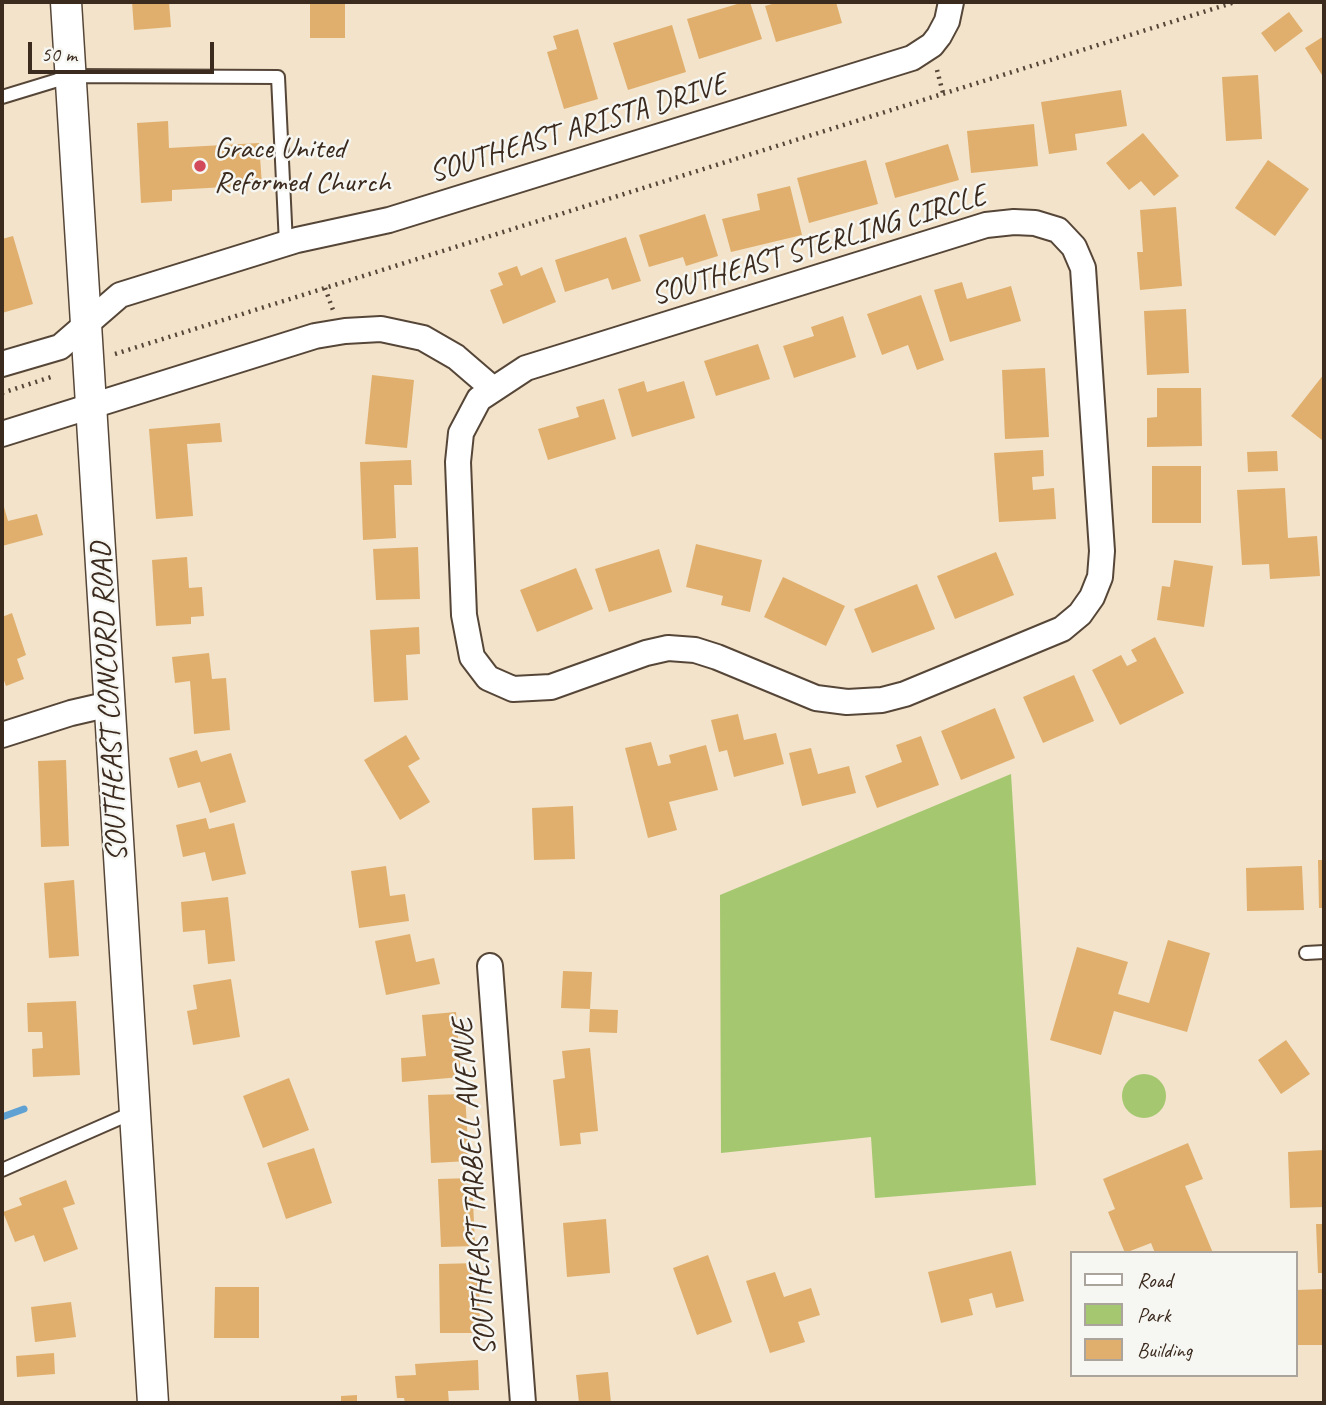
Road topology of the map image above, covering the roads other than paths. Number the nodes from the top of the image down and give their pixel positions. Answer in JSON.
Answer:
{"nodes":[{"id":1,"x":66,"y":2,"type":"edge"},
{"id":2,"x":951,"y":2,"type":"edge"},
{"id":3,"x":71,"y":76,"type":"junction"},
{"id":4,"x":2,"y":97,"type":"edge"},
{"id":5,"x":286,"y":244,"type":"junction"},
{"id":6,"x":85,"y":325,"type":"junction"},
{"id":7,"x":2,"y":364,"type":"edge"},
{"id":8,"x":492,"y":388,"type":"junction"},
{"id":9,"x":92,"y":406,"type":"junction"},
{"id":10,"x":2,"y":435,"type":"edge"},
{"id":11,"x":110,"y":704,"type":"junction"},
{"id":12,"x":2,"y":735,"type":"edge"},
{"id":13,"x":1324,"y":952,"type":"edge"},
{"id":14,"x":1306,"y":953,"type":"dead end"},
{"id":15,"x":490,"y":967,"type":"dead end"},
{"id":16,"x":134,"y":1112,"type":"junction"},
{"id":17,"x":2,"y":1170,"type":"edge"},
{"id":18,"x":153,"y":1403,"type":"edge"},
{"id":19,"x":523,"y":1403,"type":"edge"}],
"edges":[{"from":1,"to":3,"type":"street","name":"SOUTHEAST CONCORD ROAD"},
{"from":2,"to":5,"type":"street","name":"SOUTHEAST ARISTA DRIVE"},
{"from":3,"to":4,"type":"lane"},
{"from":3,"to":5,"type":"lane"},
{"from":3,"to":6,"type":"street","name":"SOUTHEAST CONCORD ROAD"},
{"from":5,"to":6,"type":"street","name":"SOUTHEAST ARISTA DRIVE"},
{"from":6,"to":7,"type":"street","name":"SOUTHEAST ARISTA DRIVE"},
{"from":6,"to":9,"type":"street","name":"SOUTHEAST CONCORD ROAD"},
{"from":8,"to":8,"type":"street","name":"SOUTHEAST STERLING CIRCLE"},
{"from":8,"to":9,"type":"street"},
{"from":9,"to":10,"type":"street"},
{"from":9,"to":11,"type":"street","name":"SOUTHEAST CONCORD ROAD"},
{"from":11,"to":12,"type":"street"},
{"from":11,"to":16,"type":"street","name":"SOUTHEAST CONCORD ROAD"},
{"from":13,"to":14,"type":"lane"},
{"from":15,"to":19,"type":"street","name":"SOUTHEAST TARBELL AVENUE"},
{"from":16,"to":17,"type":"lane"},
{"from":16,"to":18,"type":"street","name":"SOUTHEAST CONCORD ROAD"}]}
